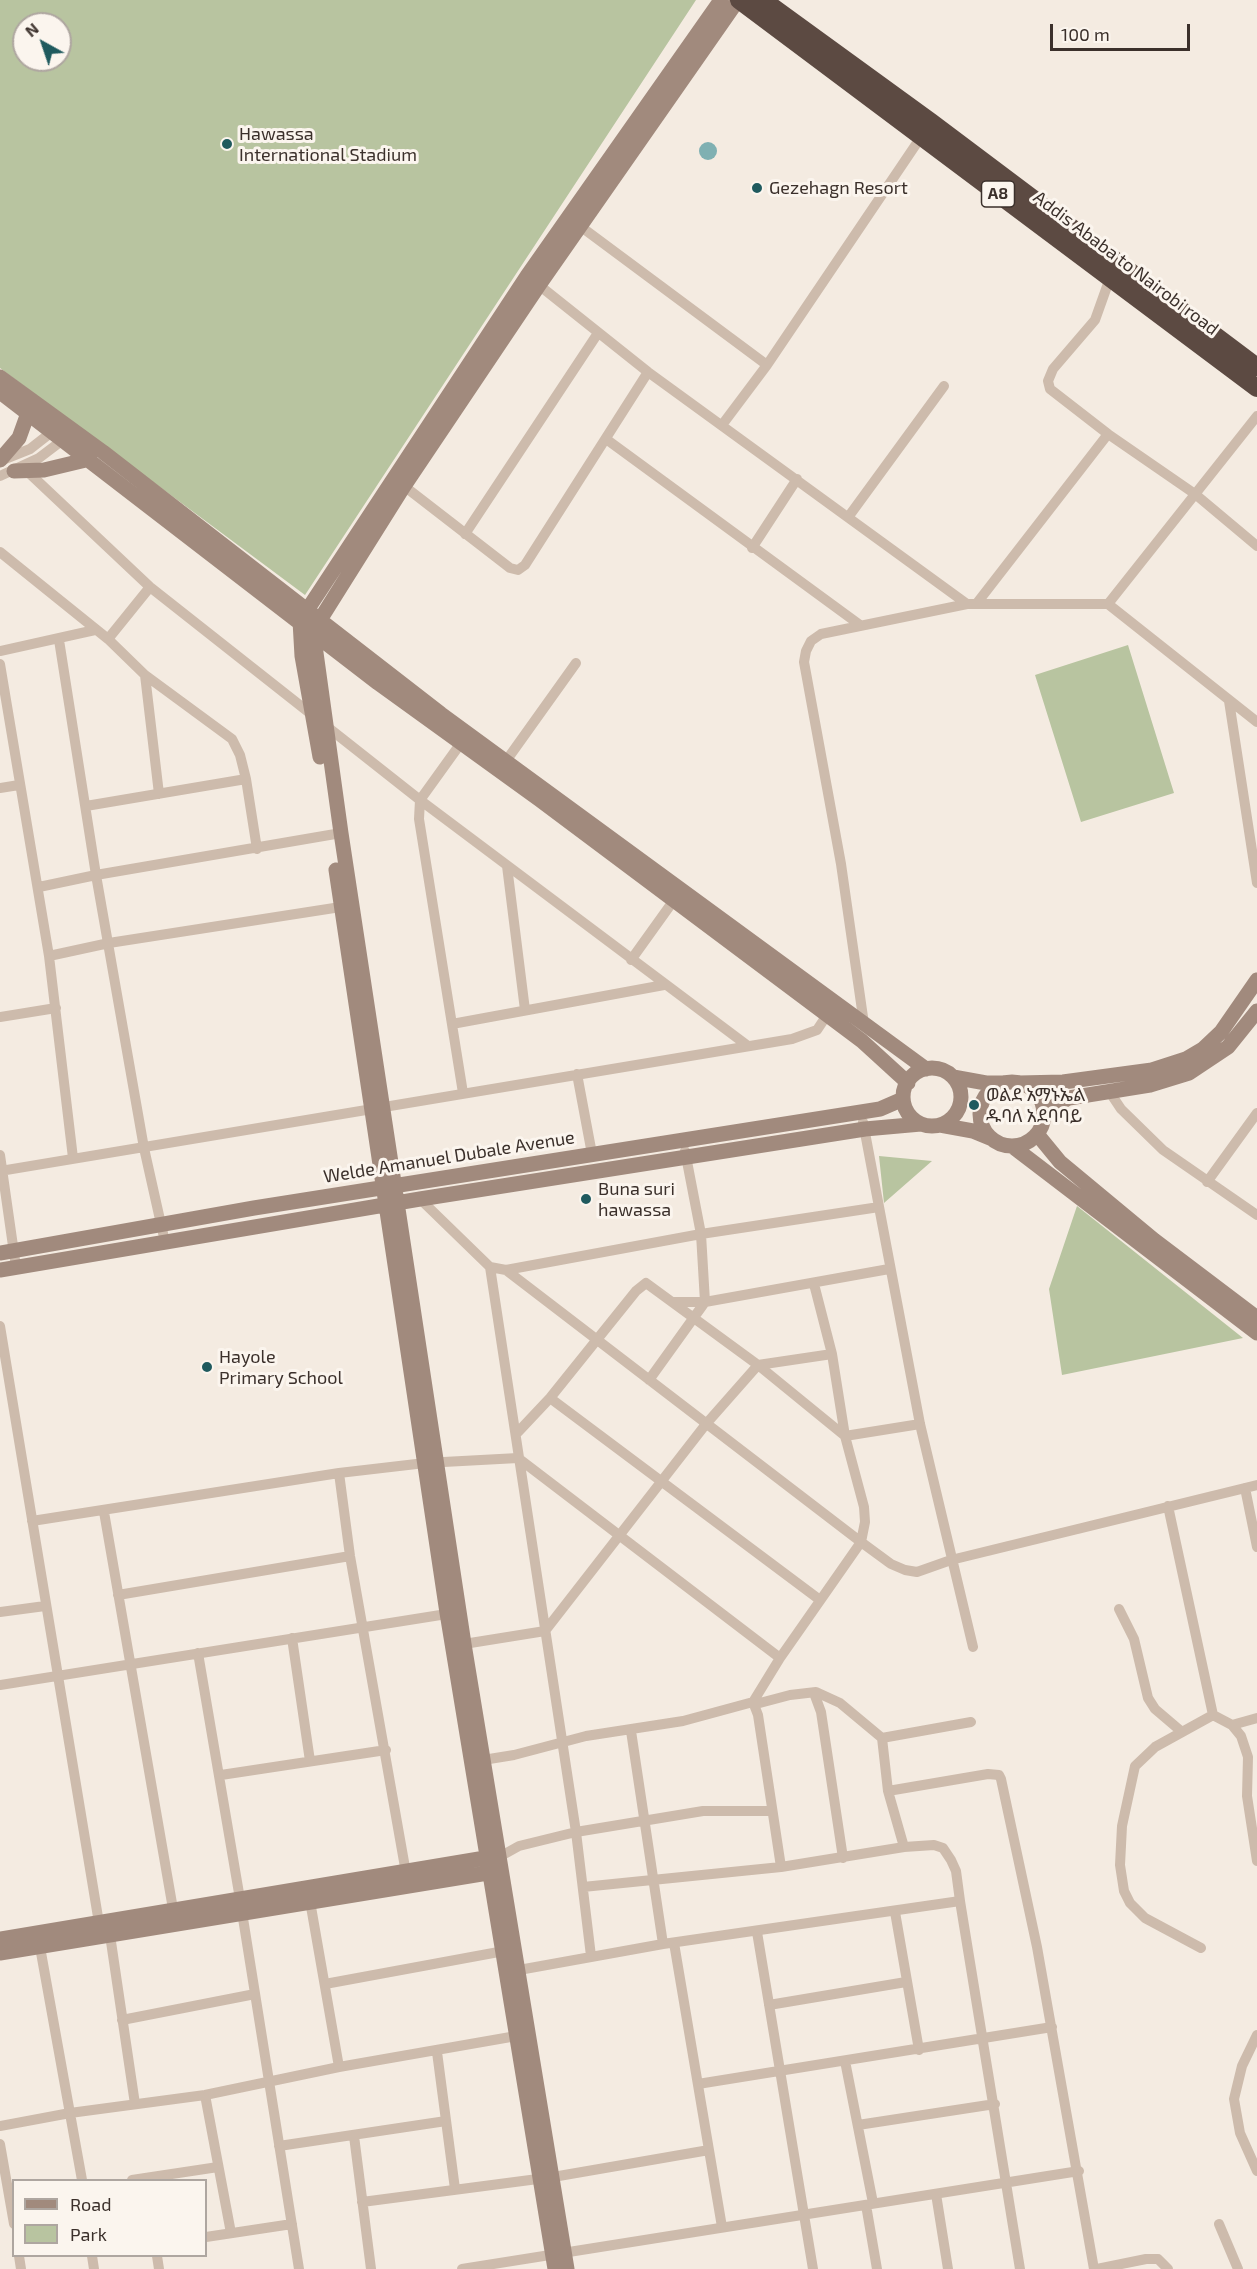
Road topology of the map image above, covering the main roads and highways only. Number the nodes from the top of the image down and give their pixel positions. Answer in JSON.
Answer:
{"nodes":[{"id":1,"x":722,"y":0,"type":"edge"},
{"id":2,"x":739,"y":0,"type":"edge"},
{"id":3,"x":763,"y":0,"type":"edge"},
{"id":4,"x":927,"y":129,"type":"junction"},
{"id":5,"x":533,"y":281,"type":"junction"},
{"id":6,"x":1257,"y":367,"type":"edge"},
{"id":7,"x":0,"y":377,"type":"edge"},
{"id":8,"x":1257,"y":388,"type":"edge"},
{"id":9,"x":0,"y":392,"type":"edge"},
{"id":10,"x":28,"y":413,"type":"junction"},
{"id":11,"x":90,"y":459,"type":"junction"},
{"id":12,"x":0,"y":460,"type":"edge"},
{"id":13,"x":14,"y":473,"type":"edge"},
{"id":14,"x":309,"y":621,"type":"junction"},
{"id":15,"x":336,"y":834,"type":"junction"},
{"id":16,"x":1257,"y":980,"type":"edge"},
{"id":17,"x":1247,"y":1022,"type":"edge"},
{"id":18,"x":926,"y":1070,"type":"junction"},
{"id":19,"x":953,"y":1077,"type":"junction"},
{"id":20,"x":908,"y":1083,"type":"junction"},
{"id":21,"x":1012,"y":1083,"type":"junction"},
{"id":22,"x":903,"y":1100,"type":"junction"},
{"id":23,"x":1043,"y":1112,"type":"junction"},
{"id":24,"x":921,"y":1124,"type":"junction"},
{"id":25,"x":940,"y":1125,"type":"junction"},
{"id":26,"x":1037,"y":1134,"type":"junction"},
{"id":27,"x":990,"y":1138,"type":"junction"},
{"id":28,"x":1012,"y":1146,"type":"junction"},
{"id":29,"x":521,"y":1167,"type":"junction"},
{"id":30,"x":523,"y":1184,"type":"junction"},
{"id":31,"x":389,"y":1188,"type":"junction"},
{"id":32,"x":392,"y":1204,"type":"junction"},
{"id":33,"x":6,"y":1252,"type":"edge"},
{"id":34,"x":0,"y":1270,"type":"edge"},
{"id":35,"x":1257,"y":1318,"type":"edge"},
{"id":36,"x":1257,"y":1332,"type":"edge"},
{"id":37,"x":454,"y":1612,"type":"junction"},
{"id":38,"x":496,"y":1864,"type":"junction"},
{"id":39,"x":241,"y":1905,"type":"junction"},
{"id":40,"x":0,"y":1940,"type":"edge"},
{"id":41,"x":0,"y":1953,"type":"edge"},
{"id":42,"x":523,"y":2035,"type":"junction"},
{"id":43,"x":557,"y":2259,"type":"edge"},
{"id":44,"x":567,"y":2269,"type":"edge"}],
"edges":[{"from":1,"to":5,"type":"main road"},
{"from":2,"to":4,"type":"highway","name":"Addis Ababa to Nairobi road","number":"A8"},
{"from":2,"to":5,"type":"main road"},
{"from":3,"to":4,"type":"highway","name":"Addis Ababa to Nairobi road","number":"A8"},
{"from":4,"to":6,"type":"highway","name":"Addis Ababa to Nairobi road","number":"A8"},
{"from":4,"to":8,"type":"highway","name":"Addis Ababa to Nairobi road","number":"A8"},
{"from":5,"to":14,"type":"main road"},
{"from":5,"to":14,"type":"main road"},
{"from":7,"to":14,"type":"main road"},
{"from":9,"to":10,"type":"main road"},
{"from":10,"to":11,"type":"main road"},
{"from":10,"to":12,"type":"main road"},
{"from":11,"to":13,"type":"main road"},
{"from":11,"to":14,"type":"main road"},
{"from":14,"to":15,"type":"main road"},
{"from":14,"to":15,"type":"main road"},
{"from":14,"to":18,"type":"main road"},
{"from":14,"to":20,"type":"main road"},
{"from":15,"to":31,"type":"main road"},
{"from":16,"to":17,"type":"main road"},
{"from":17,"to":21,"type":"main road"},
{"from":17,"to":23,"type":"main road"},
{"from":18,"to":19,"type":"main road"},
{"from":18,"to":20,"type":"main road"},
{"from":19,"to":21,"type":"main road"},
{"from":19,"to":25,"type":"main road"},
{"from":20,"to":22,"type":"main road"},
{"from":21,"to":23,"type":"main road"},
{"from":21,"to":27,"type":"main road"},
{"from":22,"to":24,"type":"main road"},
{"from":22,"to":29,"type":"main road","name":"Welde Amanuel Dubale Avenue"},
{"from":23,"to":26,"type":"main road"},
{"from":24,"to":25,"type":"main road"},
{"from":24,"to":30,"type":"main road"},
{"from":25,"to":27,"type":"main road"},
{"from":26,"to":28,"type":"main road"},
{"from":26,"to":35,"type":"main road"},
{"from":27,"to":28,"type":"main road"},
{"from":28,"to":36,"type":"main road"},
{"from":29,"to":30,"type":"main road"},
{"from":29,"to":31,"type":"main road","name":"Welde Amanuel Dubale Avenue"},
{"from":30,"to":32,"type":"main road"},
{"from":31,"to":32,"type":"main road"},
{"from":31,"to":33,"type":"main road","name":"Welde Amanuel Dubale Avenue"},
{"from":32,"to":34,"type":"main road"},
{"from":32,"to":37,"type":"main road"},
{"from":37,"to":38,"type":"main road"},
{"from":37,"to":38,"type":"main road"},
{"from":38,"to":39,"type":"main road"},
{"from":38,"to":39,"type":"main road"},
{"from":38,"to":42,"type":"main road"},
{"from":38,"to":42,"type":"main road"},
{"from":39,"to":40,"type":"main road"},
{"from":39,"to":41,"type":"main road"},
{"from":42,"to":43,"type":"main road"},
{"from":43,"to":44,"type":"main road"}]}
